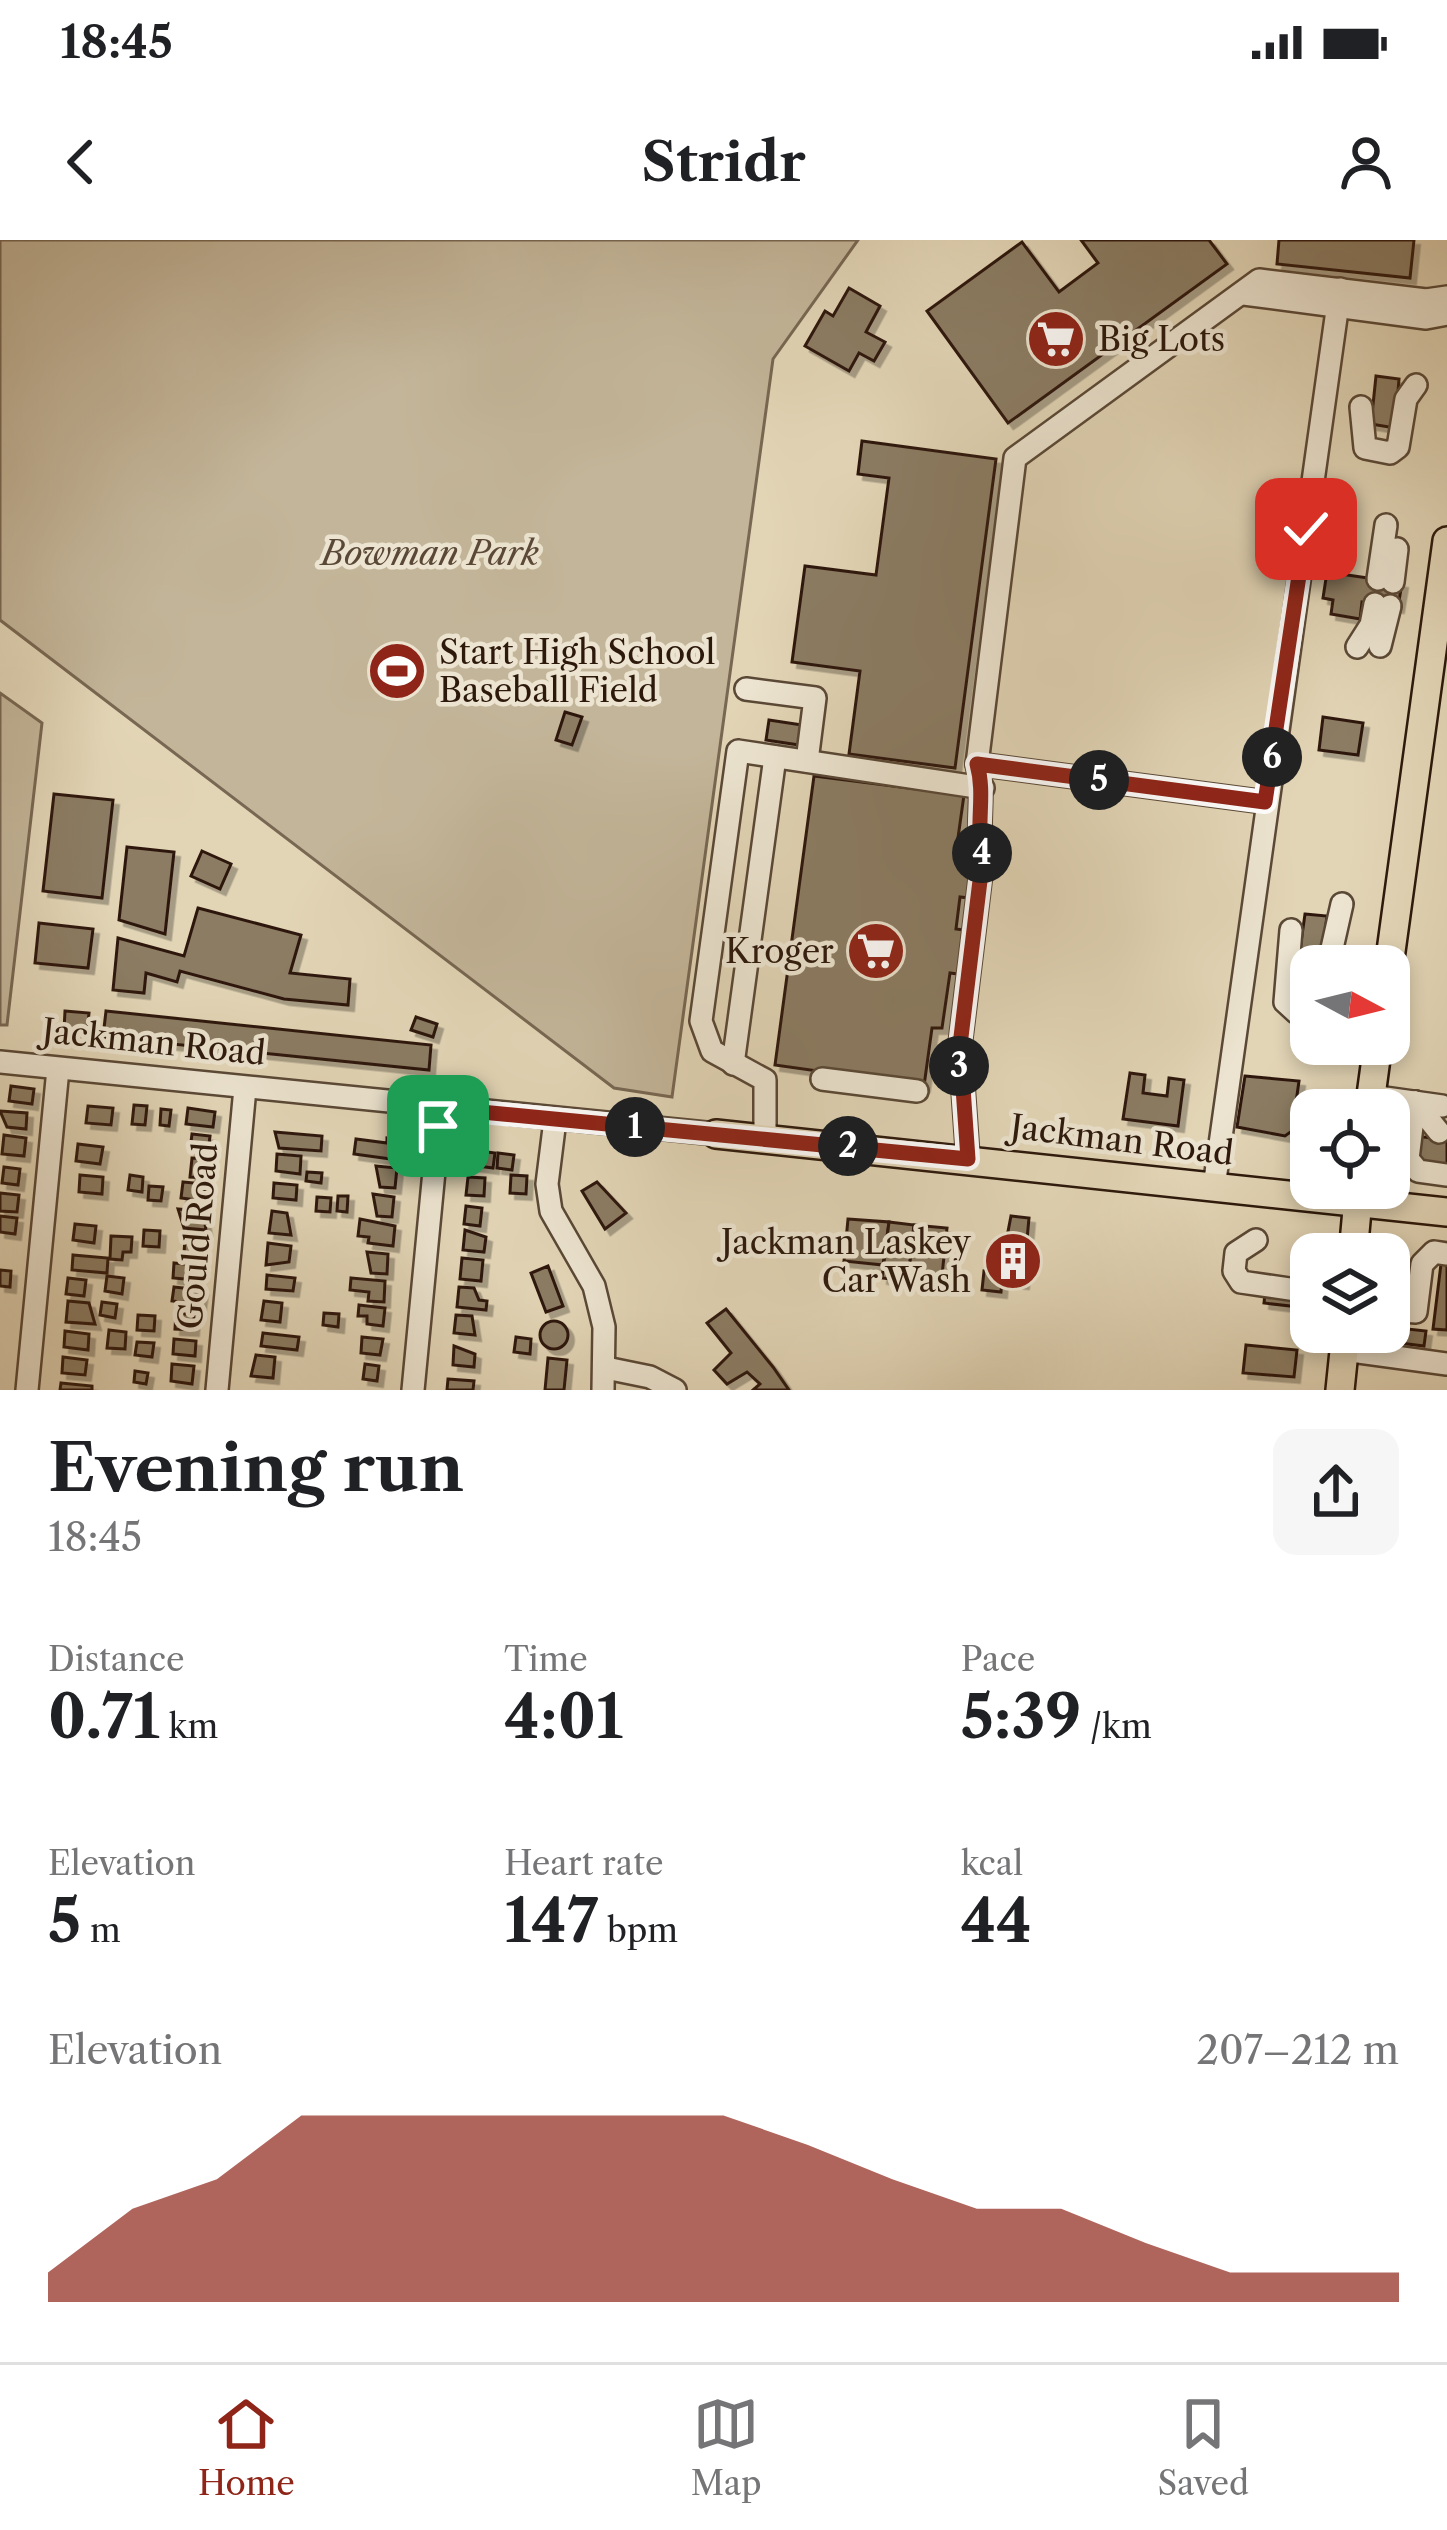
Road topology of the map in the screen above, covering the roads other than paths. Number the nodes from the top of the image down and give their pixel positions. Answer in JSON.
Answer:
{"nodes":[{"id":1,"x":1447,"y":297,"type":"edge"},
{"id":2,"x":1339,"y":298,"type":"junction"},
{"id":3,"x":1447,"y":314,"type":"edge"},
{"id":4,"x":1416,"y":385,"type":"dead end"},
{"id":5,"x":1361,"y":407,"type":"dead end"},
{"id":6,"x":1391,"y":537,"type":"dead end"},
{"id":7,"x":1447,"y":541,"type":"edge"},
{"id":8,"x":1385,"y":580,"type":"dead end"},
{"id":9,"x":1382,"y":605,"type":"dead end"},
{"id":10,"x":1368,"y":647,"type":"dead end"},
{"id":11,"x":746,"y":689,"type":"dead end"},
{"id":12,"x":776,"y":757,"type":"junction"},
{"id":13,"x":807,"y":761,"type":"junction"},
{"id":14,"x":977,"y":764,"type":"junction"},
{"id":15,"x":983,"y":788,"type":"junction"},
{"id":16,"x":1265,"y":802,"type":"junction"},
{"id":17,"x":1342,"y":904,"type":"dead end"},
{"id":18,"x":1291,"y":930,"type":"dead end"},
{"id":19,"x":1333,"y":945,"type":"edge"},
{"id":20,"x":1392,"y":945,"type":"edge"},
{"id":21,"x":1285,"y":1002,"type":"junction"},
{"id":22,"x":1290,"y":1007,"type":"edge"},
{"id":23,"x":1290,"y":1023,"type":"edge"},
{"id":24,"x":0,"y":1062,"type":"edge"},
{"id":25,"x":733,"y":1064,"type":"junction"},
{"id":26,"x":58,"y":1069,"type":"junction"},
{"id":27,"x":832,"y":1084,"type":"dead end"},
{"id":28,"x":245,"y":1088,"type":"junction"},
{"id":29,"x":909,"y":1093,"type":"dead end"},
{"id":30,"x":1444,"y":1098,"type":"edge"},
{"id":31,"x":1410,"y":1102,"type":"edge"},
{"id":32,"x":1415,"y":1102,"type":"junction"},
{"id":33,"x":440,"y":1108,"type":"junction"},
{"id":34,"x":555,"y":1120,"type":"junction"},
{"id":35,"x":1438,"y":1132,"type":"dead end"},
{"id":36,"x":716,"y":1134,"type":"joint"},
{"id":37,"x":765,"y":1138,"type":"junction"},
{"id":38,"x":968,"y":1159,"type":"junction"},
{"id":39,"x":1447,"y":1175,"type":"edge"},
{"id":40,"x":1214,"y":1187,"type":"junction"},
{"id":41,"x":1290,"y":1191,"type":"edge"},
{"id":42,"x":1410,"y":1205,"type":"edge"},
{"id":43,"x":1447,"y":1212,"type":"edge"},
{"id":44,"x":1256,"y":1240,"type":"dead end"},
{"id":45,"x":1447,"y":1254,"type":"edge"},
{"id":46,"x":1290,"y":1289,"type":"edge"},
{"id":47,"x":1410,"y":1312,"type":"edge"},
{"id":48,"x":1344,"y":1353,"type":"edge"},
{"id":49,"x":1398,"y":1353,"type":"edge"},
{"id":50,"x":1447,"y":1364,"type":"edge"},
{"id":51,"x":604,"y":1379,"type":"edge"},
{"id":52,"x":27,"y":1390,"type":"edge"},
{"id":53,"x":217,"y":1390,"type":"edge"},
{"id":54,"x":413,"y":1390,"type":"edge"},
{"id":55,"x":675,"y":1390,"type":"edge"},
{"id":56,"x":1340,"y":1390,"type":"edge"}],
"edges":[{"from":1,"to":2,"type":"street"},
{"from":2,"to":3,"type":"street"},
{"from":2,"to":14,"type":"street"},
{"from":2,"to":16,"type":"street"},
{"from":4,"to":5,"type":"street"},
{"from":6,"to":8,"type":"street"},
{"from":7,"to":20,"type":"main road"},
{"from":9,"to":10,"type":"street"},
{"from":11,"to":13,"type":"street"},
{"from":12,"to":13,"type":"street"},
{"from":12,"to":25,"type":"street"},
{"from":12,"to":25,"type":"street"},
{"from":13,"to":15,"type":"street"},
{"from":14,"to":15,"type":"street"},
{"from":14,"to":16,"type":"street"},
{"from":15,"to":38,"type":"street"},
{"from":16,"to":40,"type":"street"},
{"from":17,"to":19,"type":"street"},
{"from":18,"to":21,"type":"street"},
{"from":21,"to":22,"type":"street"},
{"from":21,"to":23,"type":"street"},
{"from":24,"to":26,"type":"street","name":"Jackman Road"},
{"from":25,"to":37,"type":"street"},
{"from":26,"to":28,"type":"street","name":"Jackman Road"},
{"from":26,"to":52,"type":"street"},
{"from":27,"to":29,"type":"street"},
{"from":28,"to":33,"type":"street","name":"Jackman Road"},
{"from":28,"to":53,"type":"street","name":"Gould Road"},
{"from":30,"to":32,"type":"street"},
{"from":31,"to":32,"type":"street"},
{"from":32,"to":35,"type":"street"},
{"from":32,"to":39,"type":"street"},
{"from":33,"to":34,"type":"street","name":"Jackman Road"},
{"from":33,"to":54,"type":"street"},
{"from":34,"to":36,"type":"street","name":"Jackman Road"},
{"from":34,"to":51,"type":"street"},
{"from":36,"to":37,"type":"main road","name":"Jackman Road"},
{"from":37,"to":38,"type":"main road","name":"Jackman Road"},
{"from":38,"to":40,"type":"main road","name":"Jackman Road"},
{"from":40,"to":41,"type":"main road","name":"Jackman Road"},
{"from":42,"to":43,"type":"main road","name":"Jackman Road"},
{"from":44,"to":46,"type":"street"},
{"from":45,"to":47,"type":"street"},
{"from":48,"to":56,"type":"main road"},
{"from":49,"to":50,"type":"street"},
{"from":51,"to":55,"type":"street"}]}
